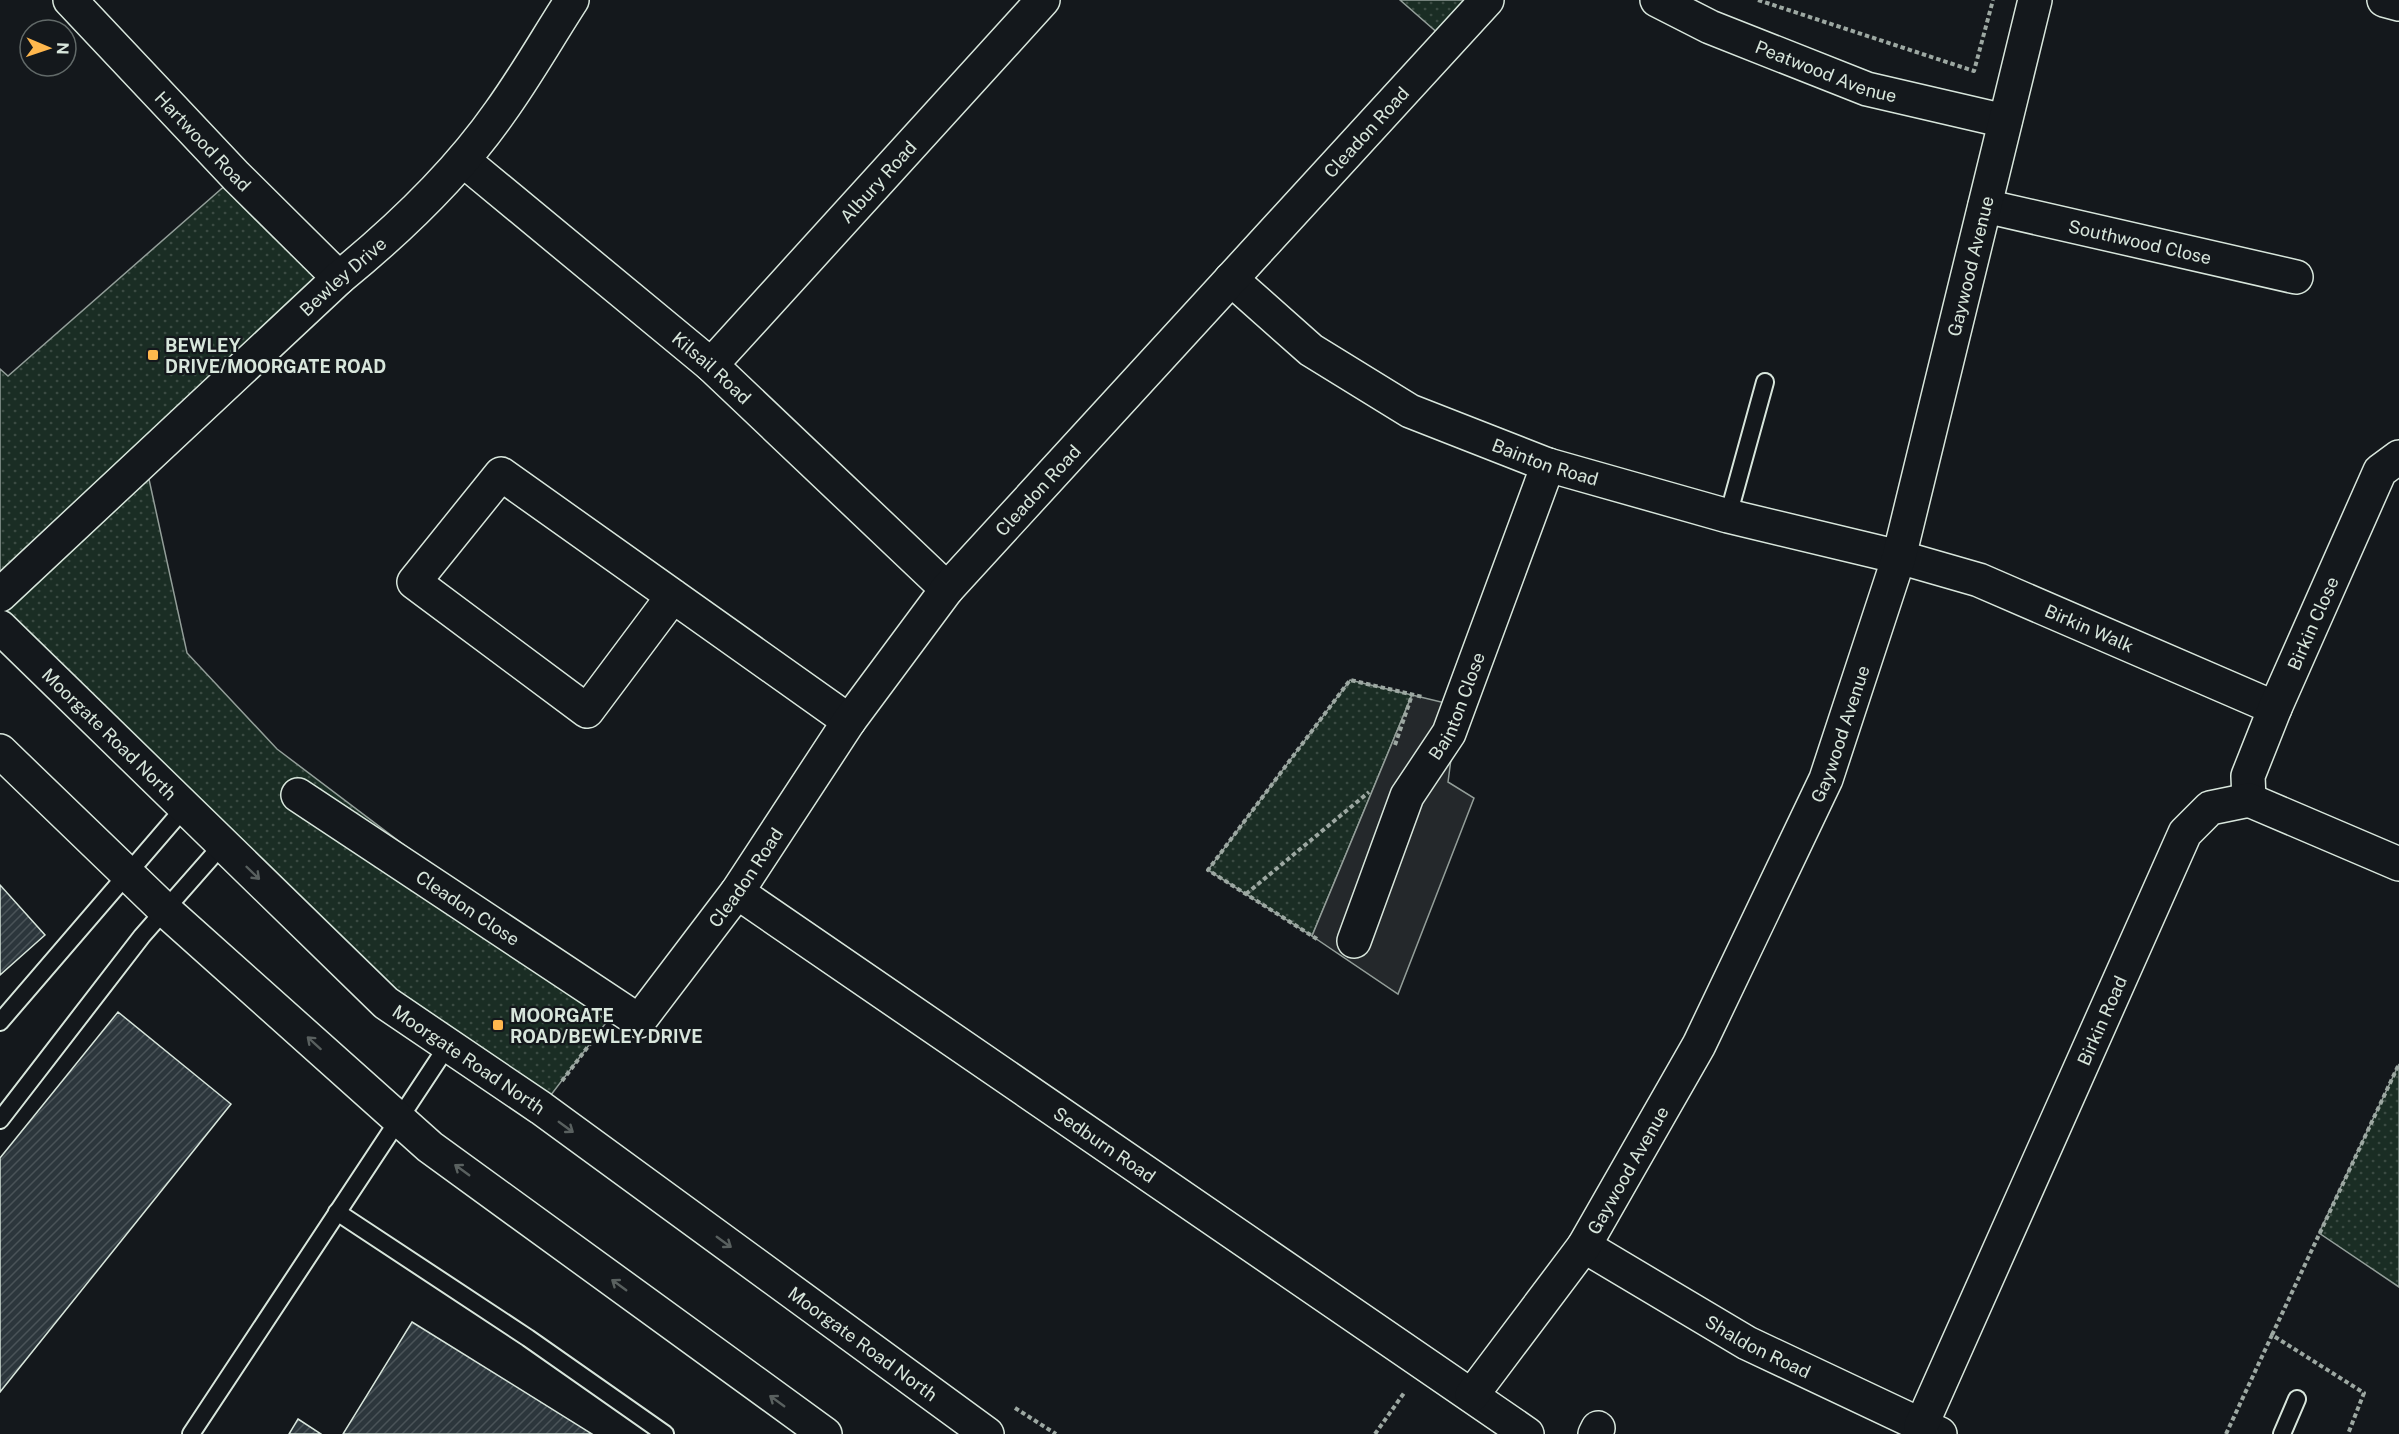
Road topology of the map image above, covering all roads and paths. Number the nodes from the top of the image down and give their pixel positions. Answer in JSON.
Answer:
{"nodes":[{"id":1,"x":70,"y":0,"type":"edge"},
{"id":2,"x":572,"y":0,"type":"edge"},
{"id":3,"x":1043,"y":0,"type":"edge"},
{"id":4,"x":1487,"y":0,"type":"edge"},
{"id":5,"x":1657,"y":0,"type":"edge"},
{"id":6,"x":1758,"y":0,"type":"edge"},
{"id":7,"x":1993,"y":0,"type":"edge"},
{"id":8,"x":2036,"y":0,"type":"edge"},
{"id":9,"x":2384,"y":0,"type":"edge"},
{"id":10,"x":2399,"y":4,"type":"edge"},
{"id":11,"x":2005,"y":121,"type":"junction"},
{"id":12,"x":463,"y":160,"type":"junction"},
{"id":13,"x":1985,"y":206,"type":"junction"},
{"id":14,"x":339,"y":278,"type":"junction"},
{"id":15,"x":2296,"y":278,"type":"dead end"},
{"id":16,"x":1231,"y":279,"type":"junction"},
{"id":17,"x":711,"y":365,"type":"junction"},
{"id":18,"x":1764,"y":382,"type":"dead end"},
{"id":19,"x":2399,"y":457,"type":"edge"},
{"id":20,"x":1548,"y":465,"type":"junction"},
{"id":21,"x":1728,"y":516,"type":"junction"},
{"id":22,"x":1899,"y":556,"type":"junction"},
{"id":23,"x":947,"y":588,"type":"junction"},
{"id":24,"x":0,"y":596,"type":"edge"},
{"id":25,"x":673,"y":596,"type":"junction"},
{"id":26,"x":0,"y":627,"type":"edge"},
{"id":27,"x":1412,"y":694,"type":"junction"},
{"id":28,"x":1458,"y":706,"type":"junction"},
{"id":29,"x":2275,"y":708,"type":"junction"},
{"id":30,"x":849,"y":721,"type":"junction"},
{"id":31,"x":1394,"y":748,"type":"dead end"},
{"id":32,"x":0,"y":751,"type":"edge"},
{"id":33,"x":1374,"y":788,"type":"dead end"},
{"id":34,"x":298,"y":795,"type":"dead end"},
{"id":35,"x":2249,"y":800,"type":"junction"},
{"id":36,"x":185,"y":807,"type":"junction"},
{"id":37,"x":223,"y":844,"type":"junction"},
{"id":38,"x":2399,"y":864,"type":"edge"},
{"id":39,"x":129,"y":875,"type":"junction"},
{"id":40,"x":737,"y":892,"type":"junction"},
{"id":41,"x":1246,"y":894,"type":"junction"},
{"id":42,"x":165,"y":910,"type":"junction"},
{"id":43,"x":1354,"y":941,"type":"dead end"},
{"id":44,"x":1322,"y":942,"type":"dead end"},
{"id":45,"x":629,"y":1014,"type":"junction"},
{"id":46,"x":0,"y":1022,"type":"edge"},
{"id":47,"x":448,"y":1045,"type":"junction"},
{"id":48,"x":2399,"y":1064,"type":"edge"},
{"id":49,"x":541,"y":1108,"type":"junction"},
{"id":50,"x":399,"y":1119,"type":"junction"},
{"id":51,"x":0,"y":1120,"type":"edge"},
{"id":52,"x":338,"y":1212,"type":"junction"},
{"id":53,"x":1584,"y":1246,"type":"junction"},
{"id":54,"x":2272,"y":1335,"type":"dead end"},
{"id":55,"x":1425,"y":1362,"type":"junction"},
{"id":56,"x":1472,"y":1395,"type":"junction"},
{"id":57,"x":2297,"y":1399,"type":"dead end"},
{"id":58,"x":1930,"y":1430,"type":"edge"},
{"id":59,"x":190,"y":1434,"type":"edge"},
{"id":60,"x":665,"y":1434,"type":"edge"},
{"id":61,"x":825,"y":1434,"type":"edge"},
{"id":62,"x":987,"y":1434,"type":"edge"},
{"id":63,"x":1375,"y":1434,"type":"edge"},
{"id":64,"x":1527,"y":1434,"type":"edge"},
{"id":65,"x":2282,"y":1434,"type":"edge"}],
"edges":[{"from":1,"to":14,"type":"street","name":"Hartwood Road"},
{"from":2,"to":12,"type":"street","name":"Bewley Drive"},
{"from":3,"to":17,"type":"street","name":"Albury Road"},
{"from":4,"to":16,"type":"street","name":"Cleadon Road"},
{"from":5,"to":11,"type":"street","name":"Peatwood Avenue"},
{"from":6,"to":7,"type":"path"},
{"from":8,"to":11,"type":"street","name":"Gaywood Avenue"},
{"from":9,"to":10,"type":"street"},
{"from":11,"to":13,"type":"street","name":"Gaywood Avenue"},
{"from":12,"to":14,"type":"street","name":"Bewley Drive"},
{"from":12,"to":17,"type":"street","name":"Kilsail Road"},
{"from":13,"to":15,"type":"street","name":"Southwood Close"},
{"from":13,"to":22,"type":"street","name":"Gaywood Avenue"},
{"from":14,"to":24,"type":"street","name":"Bewley Drive"},
{"from":16,"to":20,"type":"street","name":"Bainton Road"},
{"from":16,"to":23,"type":"street","name":"Cleadon Road"},
{"from":17,"to":23,"type":"street","name":"Kilsail Road"},
{"from":18,"to":21,"type":"lane"},
{"from":19,"to":29,"type":"street","name":"Birkin Close"},
{"from":20,"to":21,"type":"street","name":"Bainton Road"},
{"from":20,"to":28,"type":"street","name":"Bainton Close"},
{"from":21,"to":22,"type":"street","name":"Bainton Road"},
{"from":22,"to":29,"type":"street","name":"Birkin Walk"},
{"from":22,"to":53,"type":"street","name":"Gaywood Avenue"},
{"from":23,"to":30,"type":"street","name":"Cleadon Road"},
{"from":25,"to":25,"type":"street"},
{"from":25,"to":30,"type":"street"},
{"from":26,"to":36,"type":"street","name":"Moorgate Road North"},
{"from":27,"to":28,"type":"path"},
{"from":27,"to":31,"type":"path"},
{"from":27,"to":41,"type":"path"},
{"from":28,"to":43,"type":"street","name":"Bainton Close"},
{"from":29,"to":35,"type":"street","name":"Birkin Close"},
{"from":30,"to":40,"type":"street","name":"Cleadon Road"},
{"from":32,"to":39,"type":"street"},
{"from":33,"to":41,"type":"path"},
{"from":34,"to":45,"type":"street","name":"Cleadon Close"},
{"from":35,"to":38,"type":"street"},
{"from":35,"to":58,"type":"street","name":"Birkin Road"},
{"from":36,"to":37,"type":"street","name":"Moorgate Road North"},
{"from":36,"to":39,"type":"lane"},
{"from":37,"to":42,"type":"lane"},
{"from":37,"to":47,"type":"street","name":"Moorgate Road North","one_way":true},
{"from":39,"to":42,"type":"street"},
{"from":39,"to":46,"type":"lane"},
{"from":40,"to":45,"type":"street","name":"Cleadon Road"},
{"from":40,"to":55,"type":"street","name":"Sedburn Road"},
{"from":41,"to":44,"type":"path"},
{"from":50,"to":42,"type":"street","one_way":true},
{"from":42,"to":51,"type":"lane"},
{"from":45,"to":49,"type":"path"},
{"from":47,"to":49,"type":"street","name":"Moorgate Road North"},
{"from":47,"to":50,"type":"lane"},
{"from":48,"to":54,"type":"path"},
{"from":49,"to":62,"type":"street","name":"Moorgate Road North","one_way":true},
{"from":50,"to":52,"type":"lane"},
{"from":61,"to":50,"type":"street","one_way":true},
{"from":52,"to":59,"type":"lane"},
{"from":52,"to":60,"type":"lane"},
{"from":53,"to":56,"type":"street","name":"Gaywood Avenue"},
{"from":53,"to":58,"type":"street","name":"Shaldon Road"},
{"from":55,"to":56,"type":"street","name":"Sedburn Road"},
{"from":55,"to":63,"type":"path"},
{"from":56,"to":64,"type":"street","name":"Sedburn Road"},
{"from":57,"to":65,"type":"lane"}]}
